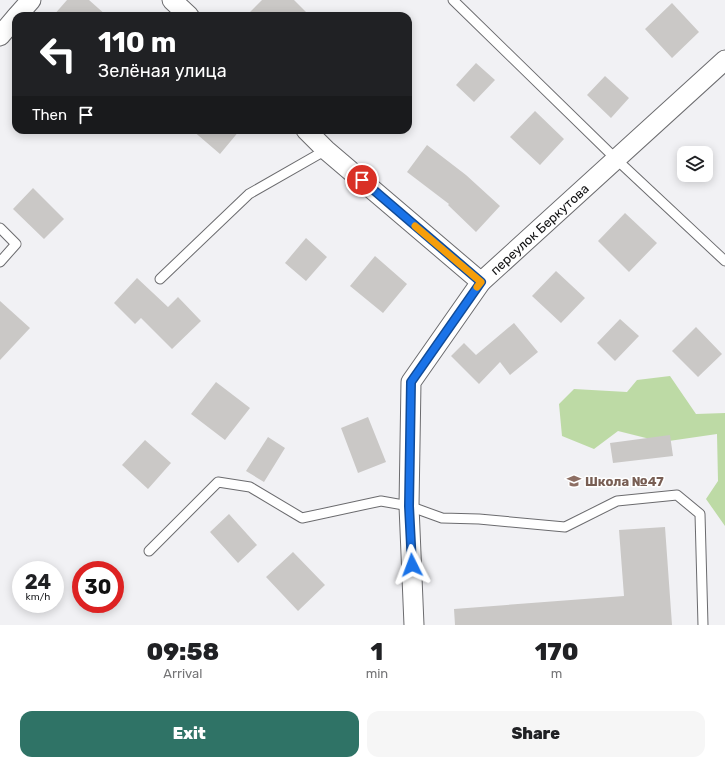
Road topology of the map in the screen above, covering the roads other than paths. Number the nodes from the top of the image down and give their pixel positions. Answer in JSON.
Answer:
{"nodes":[{"id":1,"x":31,"y":0,"type":"edge"},
{"id":2,"x":172,"y":0,"type":"edge"},
{"id":3,"x":453,"y":0,"type":"edge"},
{"id":4,"x":21,"y":12,"type":"edge"},
{"id":5,"x":185,"y":12,"type":"edge"},
{"id":6,"x":12,"y":23,"type":"edge"},
{"id":7,"x":0,"y":36,"type":"edge"},
{"id":8,"x":725,"y":60,"type":"edge"},
{"id":9,"x":310,"y":134,"type":"edge"},
{"id":10,"x":326,"y":150,"type":"junction"},
{"id":11,"x":616,"y":160,"type":"junction"},
{"id":12,"x":0,"y":228,"type":"edge"},
{"id":13,"x":725,"y":261,"type":"edge"},
{"id":14,"x":0,"y":262,"type":"edge"},
{"id":15,"x":160,"y":279,"type":"dead end"},
{"id":16,"x":481,"y":282,"type":"junction"},
{"id":17,"x":409,"y":506,"type":"junction"},
{"id":18,"x":148,"y":551,"type":"dead end"},
{"id":19,"x":414,"y":625,"type":"edge"},
{"id":20,"x":703,"y":625,"type":"edge"}],
"edges":[{"from":1,"to":4,"type":"street"},
{"from":2,"to":5,"type":"street"},
{"from":3,"to":11,"type":"lane"},
{"from":6,"to":7,"type":"street"},
{"from":8,"to":11,"type":"street","name":"переулок Беркутова"},
{"from":9,"to":10,"type":"street"},
{"from":10,"to":15,"type":"lane"},
{"from":10,"to":16,"type":"street"},
{"from":11,"to":13,"type":"lane"},
{"from":11,"to":16,"type":"street","name":"переулок Беркутова"},
{"from":12,"to":14,"type":"lane"},
{"from":16,"to":17,"type":"street","name":"переулок Беркутова"},
{"from":17,"to":18,"type":"lane"},
{"from":17,"to":19,"type":"street","name":"переулок Беркутова"},
{"from":17,"to":20,"type":"lane"}]}
